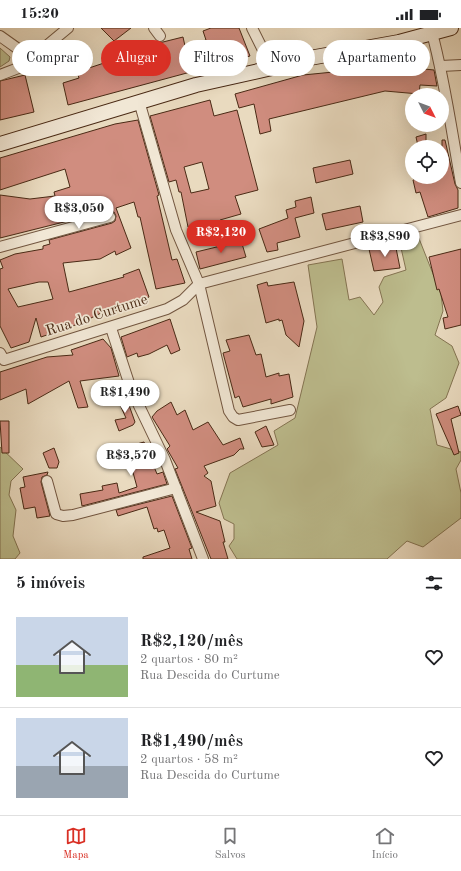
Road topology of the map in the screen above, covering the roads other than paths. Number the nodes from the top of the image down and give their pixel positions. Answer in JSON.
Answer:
{"nodes":[{"id":1,"x":68,"y":28,"type":"edge"},
{"id":2,"x":252,"y":28,"type":"edge"},
{"id":3,"x":451,"y":28,"type":"edge"},
{"id":4,"x":432,"y":33,"type":"junction"},
{"id":5,"x":0,"y":36,"type":"edge"},
{"id":6,"x":53,"y":40,"type":"edge"},
{"id":7,"x":258,"y":40,"type":"edge"},
{"id":8,"x":12,"y":45,"type":"edge"},
{"id":9,"x":315,"y":57,"type":"edge"},
{"id":10,"x":461,"y":65,"type":"edge"},
{"id":11,"x":441,"y":66,"type":"junction"},
{"id":12,"x":12,"y":71,"type":"edge"},
{"id":13,"x":256,"y":72,"type":"edge"},
{"id":14,"x":0,"y":75,"type":"edge"},
{"id":15,"x":139,"y":101,"type":"junction"},
{"id":16,"x":0,"y":144,"type":"edge"},
{"id":17,"x":461,"y":183,"type":"edge"},
{"id":18,"x":461,"y":216,"type":"edge"},
{"id":19,"x":110,"y":217,"type":"dead end"},
{"id":20,"x":0,"y":247,"type":"edge"},
{"id":21,"x":199,"y":284,"type":"junction"},
{"id":22,"x":112,"y":328,"type":"junction"},
{"id":23,"x":1,"y":358,"type":"edge"},
{"id":24,"x":290,"y":410,"type":"dead end"},
{"id":25,"x":47,"y":481,"type":"dead end"},
{"id":26,"x":176,"y":488,"type":"junction"},
{"id":27,"x":203,"y":559,"type":"edge"}],
"edges":[{"from":1,"to":6,"type":"street"},
{"from":2,"to":7,"type":"street"},
{"from":3,"to":4,"type":"street"},
{"from":4,"to":9,"type":"street"},
{"from":4,"to":11,"type":"street"},
{"from":5,"to":8,"type":"street"},
{"from":10,"to":11,"type":"street"},
{"from":11,"to":17,"type":"street"},
{"from":12,"to":14,"type":"street"},
{"from":13,"to":15,"type":"street"},
{"from":15,"to":16,"type":"street"},
{"from":15,"to":21,"type":"street"},
{"from":18,"to":21,"type":"street"},
{"from":19,"to":20,"type":"street"},
{"from":21,"to":22,"type":"street","name":"Rua do Curtume"},
{"from":21,"to":24,"type":"street"},
{"from":22,"to":23,"type":"street","name":"Rua do Curtume"},
{"from":22,"to":26,"type":"street"},
{"from":25,"to":26,"type":"street"},
{"from":26,"to":27,"type":"street"}]}
